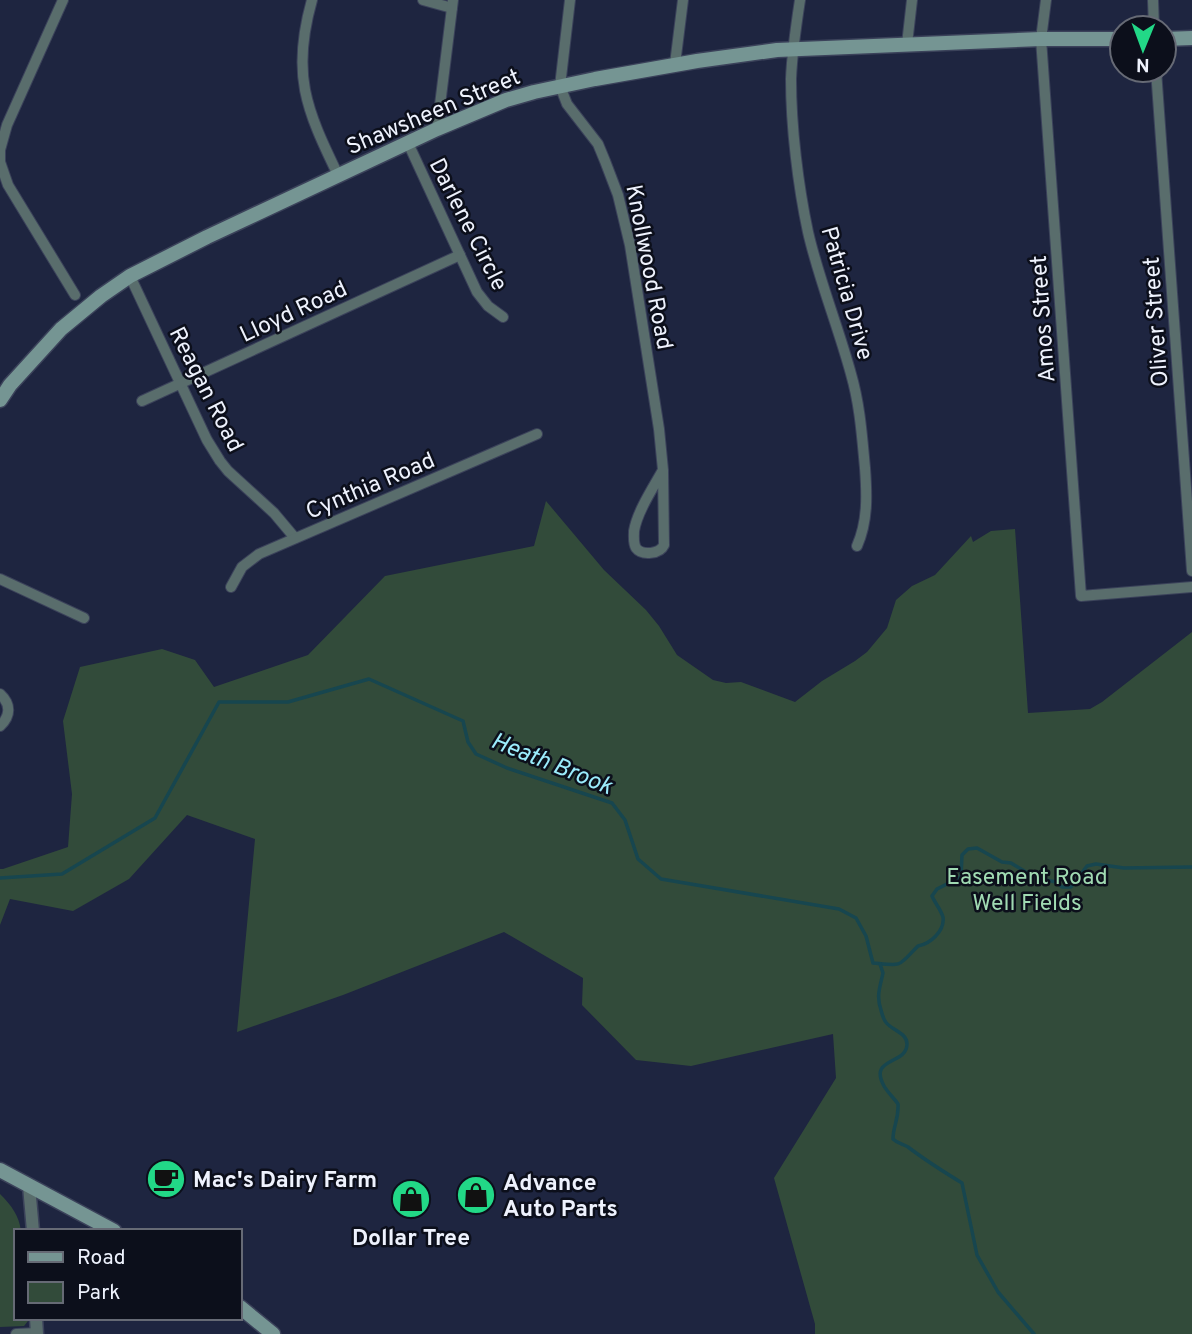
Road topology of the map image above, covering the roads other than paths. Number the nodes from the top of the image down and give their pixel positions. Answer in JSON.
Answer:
{"nodes":[{"id":1,"x":63,"y":0,"type":"edge"},
{"id":2,"x":312,"y":0,"type":"edge"},
{"id":3,"x":423,"y":0,"type":"edge"},
{"id":4,"x":570,"y":0,"type":"edge"},
{"id":5,"x":683,"y":0,"type":"edge"},
{"id":6,"x":800,"y":0,"type":"edge"},
{"id":7,"x":912,"y":0,"type":"edge"},
{"id":8,"x":1046,"y":0,"type":"edge"},
{"id":9,"x":453,"y":4,"type":"edge"},
{"id":10,"x":1041,"y":39,"type":"junction"},
{"id":11,"x":1108,"y":39,"type":"edge"},
{"id":12,"x":907,"y":44,"type":"junction"},
{"id":13,"x":793,"y":49,"type":"junction"},
{"id":14,"x":675,"y":64,"type":"junction"},
{"id":15,"x":1157,"y":84,"type":"edge"},
{"id":16,"x":560,"y":86,"type":"junction"},
{"id":17,"x":437,"y":129,"type":"junction"},
{"id":18,"x":408,"y":143,"type":"junction"},
{"id":19,"x":338,"y":175,"type":"junction"},
{"id":20,"x":460,"y":255,"type":"junction"},
{"id":21,"x":130,"y":276,"type":"junction"},
{"id":22,"x":75,"y":295,"type":"dead end"},
{"id":23,"x":503,"y":317,"type":"dead end"},
{"id":24,"x":181,"y":383,"type":"junction"},
{"id":25,"x":0,"y":400,"type":"edge"},
{"id":26,"x":142,"y":401,"type":"dead end"},
{"id":27,"x":537,"y":434,"type":"dead end"},
{"id":28,"x":663,"y":470,"type":"junction"},
{"id":29,"x":295,"y":538,"type":"junction"},
{"id":30,"x":1191,"y":545,"type":"edge"},
{"id":31,"x":858,"y":546,"type":"dead end"},
{"id":32,"x":1192,"y":571,"type":"edge"},
{"id":33,"x":0,"y":579,"type":"edge"},
{"id":34,"x":231,"y":587,"type":"dead end"},
{"id":35,"x":1192,"y":587,"type":"edge"},
{"id":36,"x":84,"y":618,"type":"dead end"},
{"id":37,"x":0,"y":694,"type":"edge"},
{"id":38,"x":0,"y":726,"type":"edge"},
{"id":39,"x":0,"y":1170,"type":"edge"},
{"id":40,"x":29,"y":1186,"type":"junction"},
{"id":41,"x":33,"y":1229,"type":"edge"},
{"id":42,"x":110,"y":1229,"type":"edge"},
{"id":43,"x":242,"y":1309,"type":"edge"},
{"id":44,"x":37,"y":1333,"type":"edge"},
{"id":45,"x":16,"y":1334,"type":"edge"},
{"id":46,"x":272,"y":1334,"type":"edge"}],
"edges":[{"from":1,"to":22,"type":"street"},
{"from":2,"to":19,"type":"street"},
{"from":3,"to":9,"type":"street"},
{"from":4,"to":16,"type":"street"},
{"from":5,"to":14,"type":"street"},
{"from":6,"to":13,"type":"street","name":"Patricia Drive"},
{"from":7,"to":12,"type":"street"},
{"from":8,"to":10,"type":"street","name":"Amos Street"},
{"from":9,"to":17,"type":"street"},
{"from":10,"to":11,"type":"main road","name":"Shawsheen Street"},
{"from":10,"to":12,"type":"main road","name":"Shawsheen Street"},
{"from":10,"to":35,"type":"street","name":"Amos Street"},
{"from":12,"to":13,"type":"main road","name":"Shawsheen Street"},
{"from":13,"to":14,"type":"main road","name":"Shawsheen Street"},
{"from":13,"to":31,"type":"street","name":"Patricia Drive"},
{"from":14,"to":16,"type":"main road","name":"Shawsheen Street"},
{"from":15,"to":30,"type":"street","name":"Oliver Street"},
{"from":16,"to":17,"type":"main road","name":"Shawsheen Street"},
{"from":16,"to":28,"type":"street","name":"Knollwood Road"},
{"from":17,"to":18,"type":"main road","name":"Shawsheen Street"},
{"from":18,"to":19,"type":"main road","name":"Shawsheen Street"},
{"from":18,"to":20,"type":"street","name":"Darlene Circle"},
{"from":19,"to":21,"type":"main road","name":"Shawsheen Street"},
{"from":20,"to":23,"type":"street","name":"Darlene Circle"},
{"from":20,"to":24,"type":"street","name":"Lloyd Road"},
{"from":21,"to":24,"type":"street","name":"Reagan Road"},
{"from":21,"to":25,"type":"main road","name":"Shawsheen Street"},
{"from":24,"to":26,"type":"street","name":"Lloyd Road"},
{"from":24,"to":29,"type":"street","name":"Reagan Road"},
{"from":27,"to":29,"type":"street","name":"Cynthia Road"},
{"from":28,"to":28,"type":"street","name":"Knollwood Road"},
{"from":29,"to":34,"type":"street","name":"Cynthia Road"},
{"from":30,"to":32,"type":"street","name":"Oliver Street"},
{"from":33,"to":36,"type":"street"},
{"from":37,"to":38,"type":"street"},
{"from":39,"to":40,"type":"main road"},
{"from":40,"to":41,"type":"street"},
{"from":40,"to":42,"type":"main road"},
{"from":43,"to":46,"type":"main road"},
{"from":44,"to":45,"type":"street"}]}
